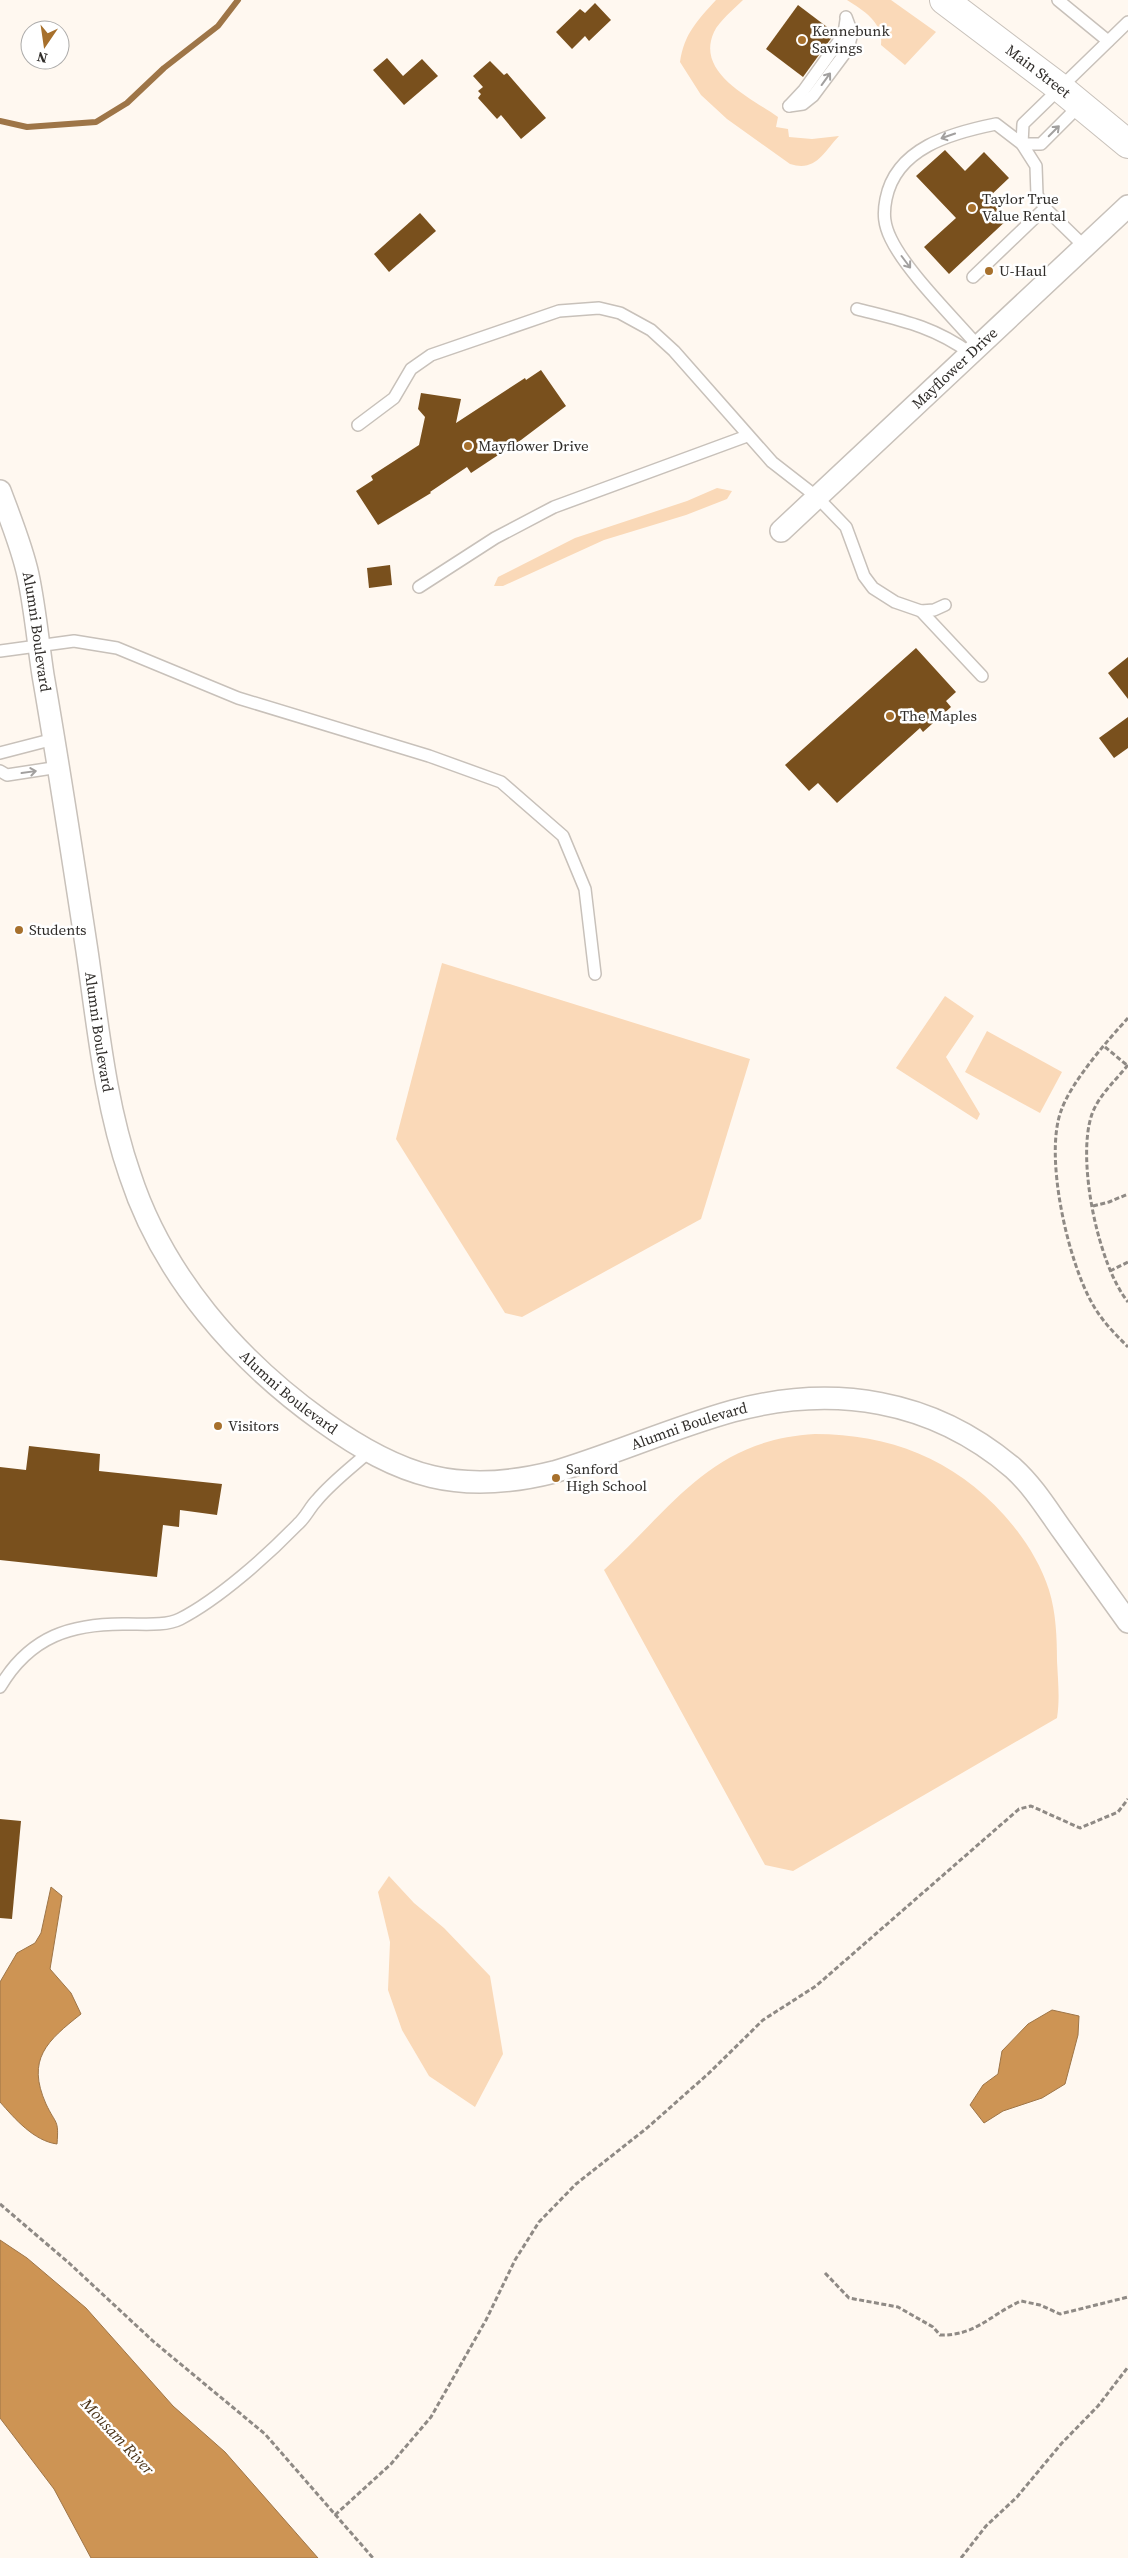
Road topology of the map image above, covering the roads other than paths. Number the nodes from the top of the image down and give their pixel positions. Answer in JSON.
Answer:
{"nodes":[{"id":1,"x":944,"y":0,"type":"edge"},
{"id":2,"x":1058,"y":0,"type":"edge"},
{"id":3,"x":846,"y":17,"type":"dead end"},
{"id":4,"x":1128,"y":22,"type":"edge"},
{"id":5,"x":1108,"y":41,"type":"junction"},
{"id":6,"x":1059,"y":86,"type":"junction"},
{"id":7,"x":1081,"y":104,"type":"junction"},
{"id":8,"x":788,"y":106,"type":"dead end"},
{"id":9,"x":1022,"y":144,"type":"junction"},
{"id":10,"x":1128,"y":144,"type":"edge"},
{"id":11,"x":1128,"y":206,"type":"edge"},
{"id":12,"x":1044,"y":208,"type":"junction"},
{"id":13,"x":1084,"y":246,"type":"junction"},
{"id":14,"x":973,"y":277,"type":"dead end"},
{"id":15,"x":857,"y":309,"type":"dead end"},
{"id":16,"x":974,"y":350,"type":"junction"},
{"id":17,"x":358,"y":425,"type":"dead end"},
{"id":18,"x":747,"y":436,"type":"junction"},
{"id":19,"x":0,"y":491,"type":"edge"},
{"id":20,"x":817,"y":497,"type":"junction"},
{"id":21,"x":781,"y":531,"type":"dead end"},
{"id":22,"x":419,"y":587,"type":"dead end"},
{"id":23,"x":945,"y":605,"type":"dead end"},
{"id":24,"x":921,"y":612,"type":"junction"},
{"id":25,"x":38,"y":644,"type":"junction"},
{"id":26,"x":0,"y":651,"type":"edge"},
{"id":27,"x":982,"y":676,"type":"dead end"},
{"id":28,"x":54,"y":739,"type":"junction"},
{"id":29,"x":0,"y":753,"type":"edge"},
{"id":30,"x":59,"y":768,"type":"junction"},
{"id":31,"x":0,"y":771,"type":"edge"},
{"id":32,"x":595,"y":974,"type":"dead end"},
{"id":33,"x":370,"y":1451,"type":"junction"},
{"id":34,"x":1128,"y":1622,"type":"edge"},
{"id":35,"x":0,"y":1687,"type":"edge"}],
"edges":[{"from":1,"to":6,"type":"highway","name":"Main Street"},
{"from":2,"to":5,"type":"lane"},
{"from":8,"to":3,"type":"lane","one_way":true},
{"from":4,"to":5,"type":"lane"},
{"from":5,"to":6,"type":"lane"},
{"from":6,"to":7,"type":"highway","name":"Main Street"},
{"from":6,"to":9,"type":"lane"},
{"from":9,"to":7,"type":"lane","one_way":true},
{"from":7,"to":10,"type":"highway","name":"Main Street"},
{"from":9,"to":12,"type":"lane"},
{"from":9,"to":16,"type":"lane","one_way":true},
{"from":11,"to":13,"type":"street","name":"Mayflower Drive"},
{"from":12,"to":13,"type":"lane"},
{"from":12,"to":14,"type":"lane"},
{"from":13,"to":16,"type":"street","name":"Mayflower Drive"},
{"from":15,"to":16,"type":"lane"},
{"from":16,"to":20,"type":"street","name":"Mayflower Drive"},
{"from":17,"to":18,"type":"lane"},
{"from":18,"to":20,"type":"lane"},
{"from":18,"to":22,"type":"lane"},
{"from":19,"to":25,"type":"street","name":"Alumni Boulevard"},
{"from":20,"to":21,"type":"street","name":"Mayflower Drive"},
{"from":20,"to":24,"type":"lane"},
{"from":23,"to":24,"type":"lane"},
{"from":24,"to":27,"type":"lane"},
{"from":25,"to":26,"type":"lane"},
{"from":25,"to":28,"type":"street","name":"Alumni Boulevard"},
{"from":25,"to":32,"type":"lane"},
{"from":28,"to":29,"type":"lane"},
{"from":28,"to":30,"type":"street","name":"Alumni Boulevard"},
{"from":31,"to":30,"type":"lane","one_way":true},
{"from":30,"to":33,"type":"street","name":"Alumni Boulevard"},
{"from":33,"to":34,"type":"street","name":"Alumni Boulevard"},
{"from":33,"to":35,"type":"lane"}]}
